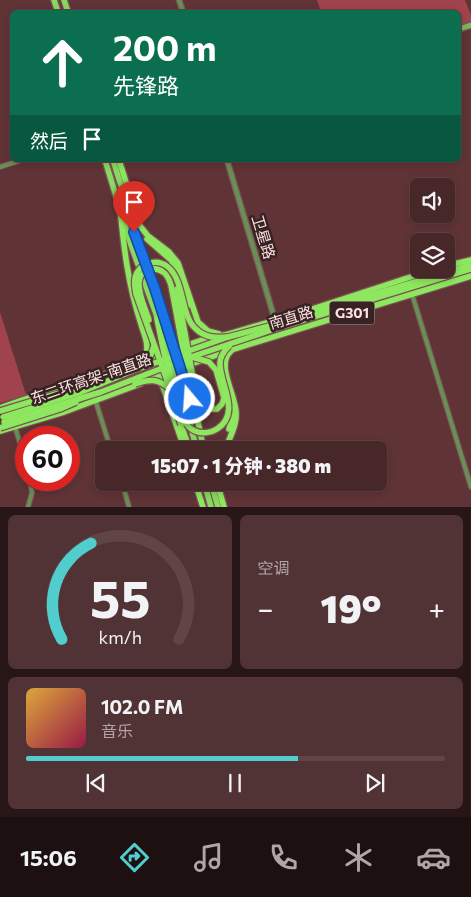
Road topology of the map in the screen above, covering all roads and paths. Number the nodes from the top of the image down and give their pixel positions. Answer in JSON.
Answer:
{"nodes":[{"id":1,"x":16,"y":162,"type":"edge"},
{"id":2,"x":106,"y":162,"type":"edge"},
{"id":3,"x":114,"y":162,"type":"edge"},
{"id":4,"x":120,"y":162,"type":"edge"},
{"id":5,"x":228,"y":162,"type":"edge"},
{"id":6,"x":0,"y":167,"type":"edge"},
{"id":7,"x":125,"y":198,"type":"junction"},
{"id":8,"x":120,"y":208,"type":"junction"},
{"id":9,"x":171,"y":260,"type":"junction"},
{"id":10,"x":471,"y":260,"type":"edge"},
{"id":11,"x":455,"y":264,"type":"edge"},
{"id":12,"x":471,"y":265,"type":"edge"},
{"id":13,"x":471,"y":269,"type":"edge"},
{"id":14,"x":471,"y":276,"type":"edge"},
{"id":15,"x":410,"y":278,"type":"edge"},
{"id":16,"x":412,"y":278,"type":"edge"},
{"id":17,"x":412,"y":294,"type":"junction"},
{"id":18,"x":397,"y":299,"type":"junction"},
{"id":19,"x":157,"y":319,"type":"junction"},
{"id":20,"x":274,"y":325,"type":"junction"},
{"id":21,"x":248,"y":332,"type":"junction"},
{"id":22,"x":201,"y":333,"type":"junction"},
{"id":23,"x":251,"y":338,"type":"junction"},
{"id":24,"x":230,"y":341,"type":"junction"},
{"id":25,"x":149,"y":356,"type":"junction"},
{"id":26,"x":191,"y":357,"type":"junction"},
{"id":27,"x":132,"y":371,"type":"junction"},
{"id":28,"x":160,"y":375,"type":"junction"},
{"id":29,"x":89,"y":380,"type":"junction"},
{"id":30,"x":137,"y":385,"type":"junction"},
{"id":31,"x":98,"y":386,"type":"junction"},
{"id":32,"x":101,"y":392,"type":"junction"},
{"id":33,"x":169,"y":394,"type":"junction"},
{"id":34,"x":228,"y":395,"type":"junction"},
{"id":35,"x":189,"y":399,"type":"junction"},
{"id":36,"x":98,"y":400,"type":"junction"},
{"id":37,"x":0,"y":409,"type":"edge"},
{"id":38,"x":0,"y":418,"type":"edge"},
{"id":39,"x":0,"y":423,"type":"edge"},
{"id":40,"x":18,"y":426,"type":"edge"},
{"id":41,"x":15,"y":427,"type":"edge"},
{"id":42,"x":199,"y":427,"type":"joint"},
{"id":43,"x":0,"y":429,"type":"edge"},
{"id":44,"x":109,"y":441,"type":"edge"},
{"id":45,"x":182,"y":441,"type":"edge"},
{"id":46,"x":187,"y":441,"type":"edge"},
{"id":47,"x":196,"y":441,"type":"edge"},
{"id":48,"x":202,"y":441,"type":"edge"},
{"id":49,"x":225,"y":441,"type":"edge"},
{"id":50,"x":226,"y":441,"type":"edge"},
{"id":51,"x":471,"y":487,"type":"edge"},
{"id":52,"x":32,"y":491,"type":"edge"},
{"id":53,"x":125,"y":491,"type":"edge"},
{"id":54,"x":198,"y":491,"type":"edge"},
{"id":55,"x":206,"y":491,"type":"edge"},
{"id":56,"x":215,"y":491,"type":"edge"},
{"id":57,"x":218,"y":491,"type":"edge"},
{"id":58,"x":28,"y":507,"type":"edge"},
{"id":59,"x":129,"y":507,"type":"edge"},
{"id":60,"x":203,"y":507,"type":"edge"},
{"id":61,"x":211,"y":507,"type":"edge"},
{"id":62,"x":221,"y":507,"type":"edge"}],
"edges":[{"from":1,"to":6,"type":"street"},
{"from":2,"to":8,"type":"main road"},
{"from":3,"to":7,"type":"main road"},
{"from":4,"to":24,"type":"highway"},
{"from":5,"to":20,"type":"street","name":"卫星路"},
{"from":7,"to":9,"type":"highway"},
{"from":7,"to":35,"type":"main road","bridge":true},
{"from":8,"to":19,"type":"main road","bridge":true},
{"from":8,"to":25,"type":"highway"},
{"from":9,"to":22,"type":"highway","bridge":true},
{"from":9,"to":26,"type":"highway","bridge":true},
{"from":10,"to":11,"type":"highway"},
{"from":12,"to":20,"type":"highway"},
{"from":13,"to":20,"type":"highway"},
{"from":14,"to":17,"type":"highway","name":"南直路","number":"G301"},
{"from":15,"to":21,"type":"highway","bridge":true},
{"from":16,"to":20,"type":"highway","name":"南直路","number":"G301"},
{"from":17,"to":18,"type":"highway","name":"南直路","number":"G301"},
{"from":17,"to":51,"type":"street"},
{"from":18,"to":23,"type":"highway","bridge":true},
{"from":18,"to":24,"type":"highway","name":"南直路","number":"G301"},
{"from":19,"to":34,"type":"highway","bridge":true},
{"from":19,"to":35,"type":"main road","bridge":true},
{"from":20,"to":21,"type":"highway","name":"东二环高架-南直路","bridge":true},
{"from":20,"to":23,"type":"highway","name":"东二环高架-南直路","bridge":true},
{"from":20,"to":24,"type":"highway","name":"南直路","number":"G301"},
{"from":21,"to":24,"type":"highway","name":"东二环高架-南直路","bridge":true},
{"from":22,"to":24,"type":"highway","bridge":true},
{"from":22,"to":33,"type":"highway","bridge":true},
{"from":23,"to":24,"type":"highway","name":"东二环高架-南直路","bridge":true},
{"from":24,"to":25,"type":"highway"},
{"from":24,"to":26,"type":"highway","name":"东二环高架-南直路","bridge":true},
{"from":24,"to":27,"type":"highway","name":"东二环高架-南直路","bridge":true},
{"from":24,"to":28,"type":"highway","number":"G301"},
{"from":24,"to":34,"type":"highway","bridge":true},
{"from":24,"to":50,"type":"highway"},
{"from":25,"to":28,"type":"highway"},
{"from":25,"to":29,"type":"highway"},
{"from":26,"to":32,"type":"highway","name":"东二环高架-南直路","bridge":true},
{"from":27,"to":31,"type":"highway","name":"东二环高架-南直路","bridge":true},
{"from":27,"to":35,"type":"highway","bridge":true},
{"from":28,"to":30,"type":"highway","number":"G301"},
{"from":28,"to":33,"type":"highway"},
{"from":29,"to":36,"type":"street"},
{"from":29,"to":37,"type":"highway"},
{"from":30,"to":33,"type":"highway","bridge":true},
{"from":30,"to":36,"type":"highway"},
{"from":31,"to":37,"type":"highway","bridge":true},
{"from":31,"to":38,"type":"highway","name":"东二环高架-南直路","bridge":true},
{"from":32,"to":39,"type":"highway","name":"东二环高架-南直路","bridge":true},
{"from":32,"to":43,"type":"highway","bridge":true},
{"from":33,"to":45,"type":"highway"},
{"from":33,"to":46,"type":"highway","bridge":true},
{"from":34,"to":49,"type":"highway","bridge":true},
{"from":35,"to":42,"type":"highway"},
{"from":35,"to":47,"type":"main road"},
{"from":36,"to":40,"type":"highway"},
{"from":36,"to":44,"type":"street"},
{"from":41,"to":43,"type":"highway"},
{"from":42,"to":48,"type":"main road"},
{"from":52,"to":58,"type":"street"},
{"from":53,"to":59,"type":"street"},
{"from":54,"to":60,"type":"highway"},
{"from":55,"to":61,"type":"main road"},
{"from":56,"to":62,"type":"main road"},
{"from":57,"to":62,"type":"highway"}]}
